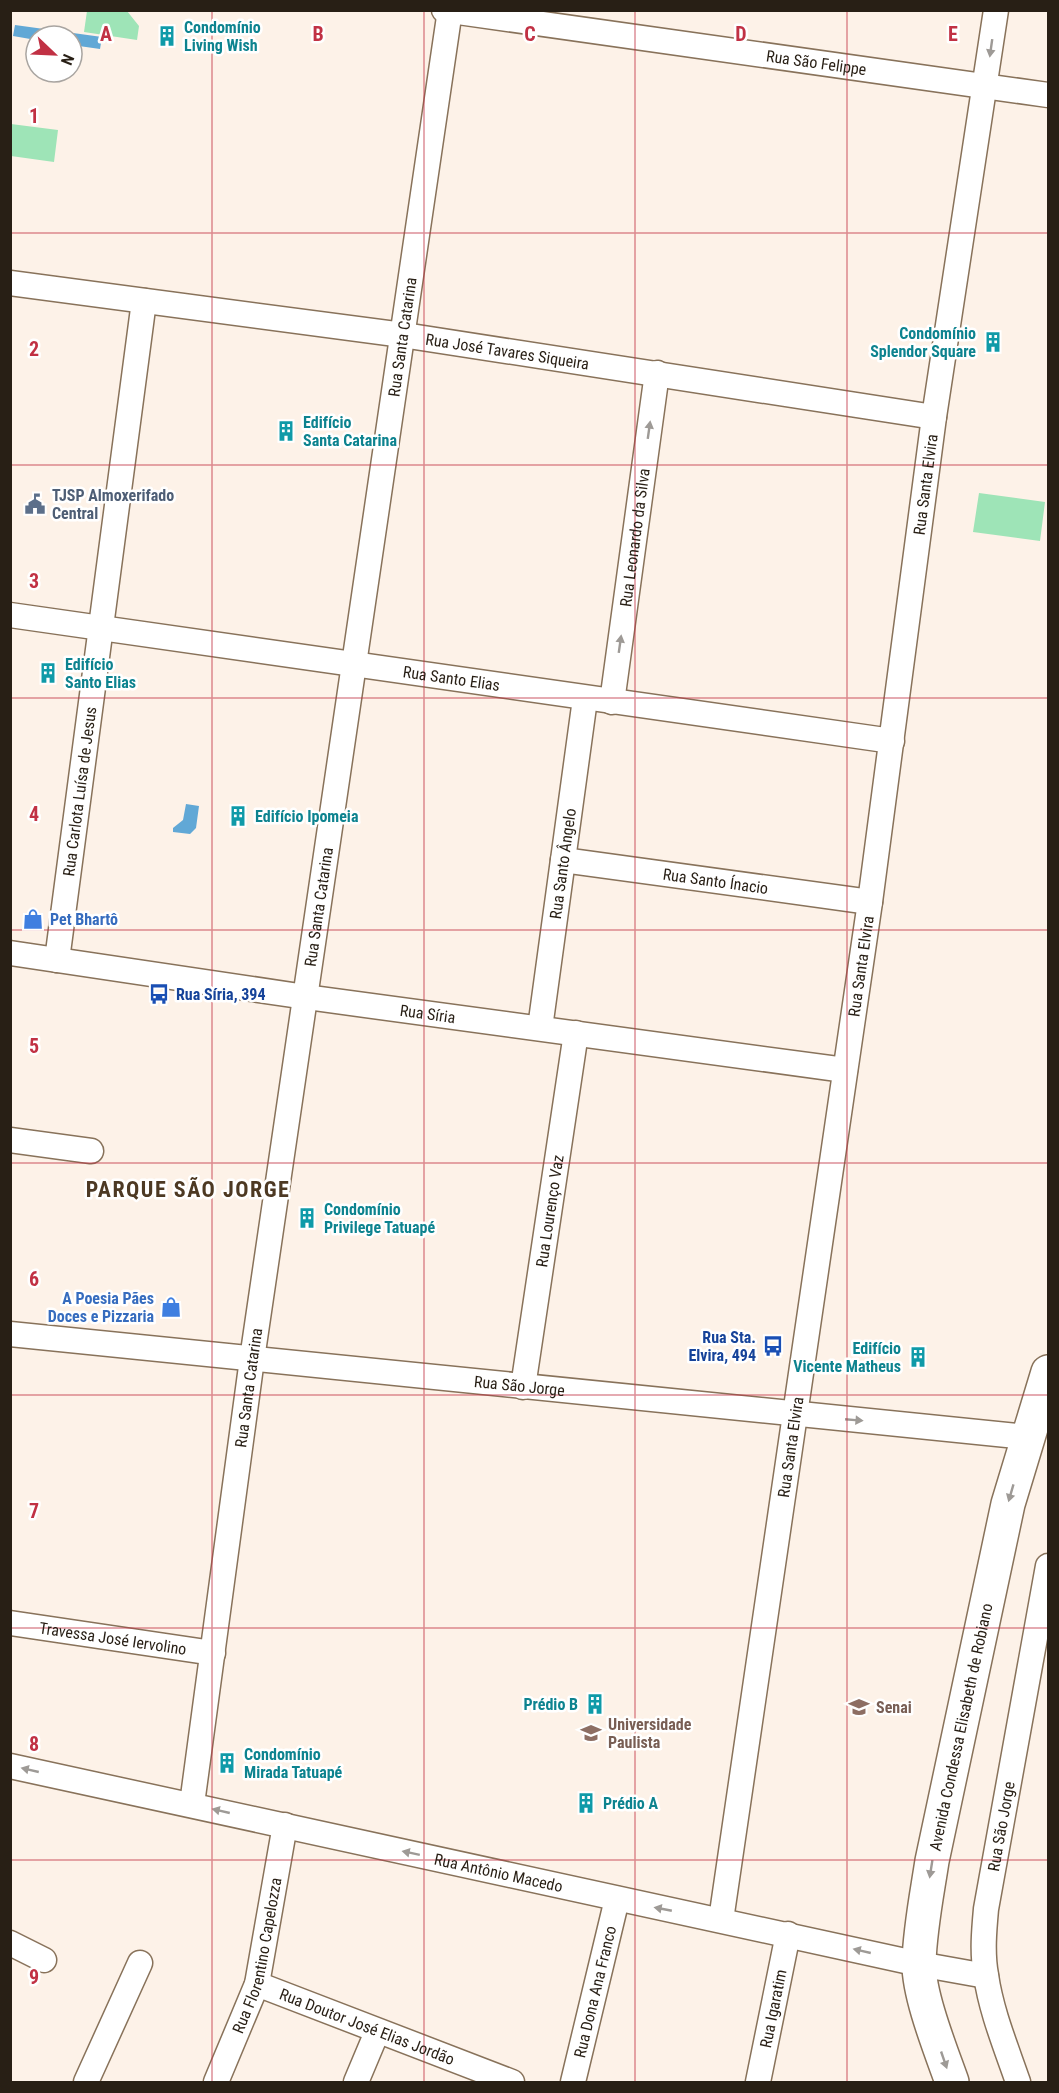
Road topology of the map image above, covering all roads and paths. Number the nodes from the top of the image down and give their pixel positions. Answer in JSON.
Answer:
{"nodes":[{"id":1,"x":444,"y":10,"type":"edge"},
{"id":2,"x":996,"y":10,"type":"edge"},
{"id":3,"x":450,"y":11,"type":"edge"},
{"id":4,"x":985,"y":86,"type":"junction"},
{"id":5,"x":1048,"y":95,"type":"edge"},
{"id":6,"x":10,"y":284,"type":"edge"},
{"id":7,"x":144,"y":302,"type":"junction"},
{"id":8,"x":403,"y":335,"type":"junction"},
{"id":9,"x":657,"y":373,"type":"junction"},
{"id":10,"x":934,"y":417,"type":"junction"},
{"id":11,"x":10,"y":615,"type":"edge"},
{"id":12,"x":101,"y":628,"type":"junction"},
{"id":13,"x":355,"y":666,"type":"junction"},
{"id":14,"x":585,"y":699,"type":"junction"},
{"id":15,"x":612,"y":702,"type":"junction"},
{"id":16,"x":892,"y":741,"type":"junction"},
{"id":17,"x":563,"y":860,"type":"junction"},
{"id":18,"x":870,"y":902,"type":"junction"},
{"id":19,"x":10,"y":953,"type":"edge"},
{"id":20,"x":57,"y":960,"type":"junction"},
{"id":21,"x":306,"y":997,"type":"junction"},
{"id":22,"x":540,"y":1028,"type":"junction"},
{"id":23,"x":576,"y":1033,"type":"junction"},
{"id":24,"x":845,"y":1070,"type":"junction"},
{"id":25,"x":10,"y":1140,"type":"edge"},
{"id":26,"x":91,"y":1151,"type":"dead end"},
{"id":27,"x":10,"y":1334,"type":"edge"},
{"id":28,"x":252,"y":1359,"type":"junction"},
{"id":29,"x":1048,"y":1372,"type":"edge"},
{"id":30,"x":524,"y":1387,"type":"junction"},
{"id":31,"x":796,"y":1415,"type":"junction"},
{"id":32,"x":1027,"y":1437,"type":"junction"},
{"id":33,"x":1048,"y":1566,"type":"edge"},
{"id":34,"x":10,"y":1623,"type":"edge"},
{"id":35,"x":213,"y":1653,"type":"junction"},
{"id":36,"x":10,"y":1766,"type":"edge"},
{"id":37,"x":192,"y":1804,"type":"junction"},
{"id":38,"x":285,"y":1825,"type":"junction"},
{"id":39,"x":618,"y":1899,"type":"junction"},
{"id":40,"x":721,"y":1920,"type":"junction"},
{"id":41,"x":788,"y":1934,"type":"junction"},
{"id":42,"x":14,"y":1952,"type":"edge"},
{"id":43,"x":44,"y":1960,"type":"dead end"},
{"id":44,"x":140,"y":1963,"type":"dead end"},
{"id":45,"x":919,"y":1964,"type":"junction"},
{"id":46,"x":986,"y":1976,"type":"junction"},
{"id":47,"x":257,"y":1984,"type":"junction"},
{"id":48,"x":377,"y":2032,"type":"junction"},
{"id":49,"x":86,"y":2082,"type":"edge"},
{"id":50,"x":216,"y":2082,"type":"edge"},
{"id":51,"x":356,"y":2082,"type":"edge"},
{"id":52,"x":512,"y":2082,"type":"edge"},
{"id":53,"x":573,"y":2082,"type":"edge"},
{"id":54,"x":758,"y":2082,"type":"edge"},
{"id":55,"x":952,"y":2082,"type":"edge"},
{"id":56,"x":1018,"y":2082,"type":"edge"}],
"edges":[{"from":1,"to":3,"type":"street","name":"Rua São Felippe"},
{"from":2,"to":4,"type":"street","name":"Rua Santa Elvira","one_way":true},
{"from":3,"to":4,"type":"street","name":"Rua São Felippe"},
{"from":3,"to":8,"type":"street","name":"Rua Santa Catarina"},
{"from":4,"to":5,"type":"street","name":"Rua São Felippe"},
{"from":4,"to":10,"type":"street","name":"Rua Santa Elvira"},
{"from":6,"to":7,"type":"street","name":"Rua José Tavares Siqueira"},
{"from":7,"to":8,"type":"street","name":"Rua José Tavares Siqueira"},
{"from":7,"to":12,"type":"street","name":"Rua Carlota Luísa de Jesus"},
{"from":8,"to":9,"type":"street","name":"Rua José Tavares Siqueira"},
{"from":8,"to":13,"type":"street","name":"Rua Santa Catarina"},
{"from":9,"to":10,"type":"street","name":"Rua José Tavares Siqueira"},
{"from":15,"to":9,"type":"street","name":"Rua Leonardo da Silva","one_way":true},
{"from":10,"to":16,"type":"street","name":"Rua Santa Elvira"},
{"from":11,"to":12,"type":"street","name":"Rua Santo Elias"},
{"from":12,"to":13,"type":"street","name":"Rua Santo Elias"},
{"from":12,"to":20,"type":"street","name":"Rua Carlota Luísa de Jesus"},
{"from":13,"to":14,"type":"street","name":"Rua Santo Elias"},
{"from":13,"to":21,"type":"street","name":"Rua Santa Catarina"},
{"from":14,"to":15,"type":"street","name":"Rua Santo Elias"},
{"from":14,"to":17,"type":"street","name":"Rua Santo Ângelo"},
{"from":15,"to":16,"type":"street","name":"Rua Santo Elias"},
{"from":16,"to":18,"type":"street","name":"Rua Santa Elvira"},
{"from":17,"to":18,"type":"street","name":"Rua Santo Ínacio"},
{"from":17,"to":22,"type":"street","name":"Rua Santo Ângelo"},
{"from":18,"to":24,"type":"street","name":"Rua Santa Elvira"},
{"from":19,"to":20,"type":"street","name":"Rua Síria"},
{"from":20,"to":21,"type":"street","name":"Rua Síria"},
{"from":21,"to":22,"type":"street","name":"Rua Síria"},
{"from":21,"to":28,"type":"street","name":"Rua Santa Catarina"},
{"from":22,"to":23,"type":"street","name":"Rua Síria"},
{"from":23,"to":24,"type":"street","name":"Rua Síria"},
{"from":23,"to":30,"type":"street","name":"Rua Lourenço Vaz"},
{"from":24,"to":31,"type":"street","name":"Rua Santa Elvira"},
{"from":25,"to":26,"type":"street"},
{"from":27,"to":28,"type":"street","name":"Rua São Jorge"},
{"from":28,"to":30,"type":"street","name":"Rua São Jorge"},
{"from":28,"to":35,"type":"street","name":"Rua Santa Catarina"},
{"from":29,"to":32,"type":"highway","name":"Avenida Condessa Elisabeth de Robiano"},
{"from":30,"to":31,"type":"street","name":"Rua São Jorge"},
{"from":31,"to":32,"type":"street","name":"Rua São Jorge","one_way":true},
{"from":31,"to":40,"type":"street","name":"Rua Santa Elvira"},
{"from":32,"to":45,"type":"highway","name":"Avenida Condessa Elisabeth de Robiano","one_way":true},
{"from":33,"to":46,"type":"street","name":"Rua São Jorge"},
{"from":34,"to":35,"type":"street","name":"Travessa José Iervolino"},
{"from":35,"to":37,"type":"street","name":"Rua Santa Catarina"},
{"from":37,"to":36,"type":"street","name":"Rua Antônio Macedo","one_way":true},
{"from":38,"to":37,"type":"street","name":"Rua Antônio Macedo","one_way":true},
{"from":39,"to":38,"type":"street","name":"Rua Antônio Macedo","one_way":true},
{"from":38,"to":47,"type":"street","name":"Rua Florentino Capelozza"},
{"from":40,"to":39,"type":"street","name":"Rua Antônio Macedo","one_way":true},
{"from":39,"to":53,"type":"street","name":"Rua Dona Ana Franco"},
{"from":40,"to":41,"type":"street","name":"Rua Antônio Macedo"},
{"from":45,"to":41,"type":"street","name":"Rua Antônio Macedo","one_way":true},
{"from":41,"to":54,"type":"street","name":"Rua Igaratim"},
{"from":42,"to":43,"type":"street"},
{"from":44,"to":49,"type":"street"},
{"from":45,"to":46,"type":"street","name":"Rua Antônio Macedo"},
{"from":45,"to":55,"type":"highway","name":"Avenida Condessa Elisabeth de Robiano","one_way":true},
{"from":46,"to":56,"type":"street","name":"Rua São Jorge"},
{"from":47,"to":48,"type":"street","name":"Rua Doutor José Elias Jordão"},
{"from":47,"to":50,"type":"street","name":"Rua Florentino Capelozza"},
{"from":48,"to":51,"type":"street"},
{"from":48,"to":52,"type":"street","name":"Rua Doutor José Elias Jordão"}]}
